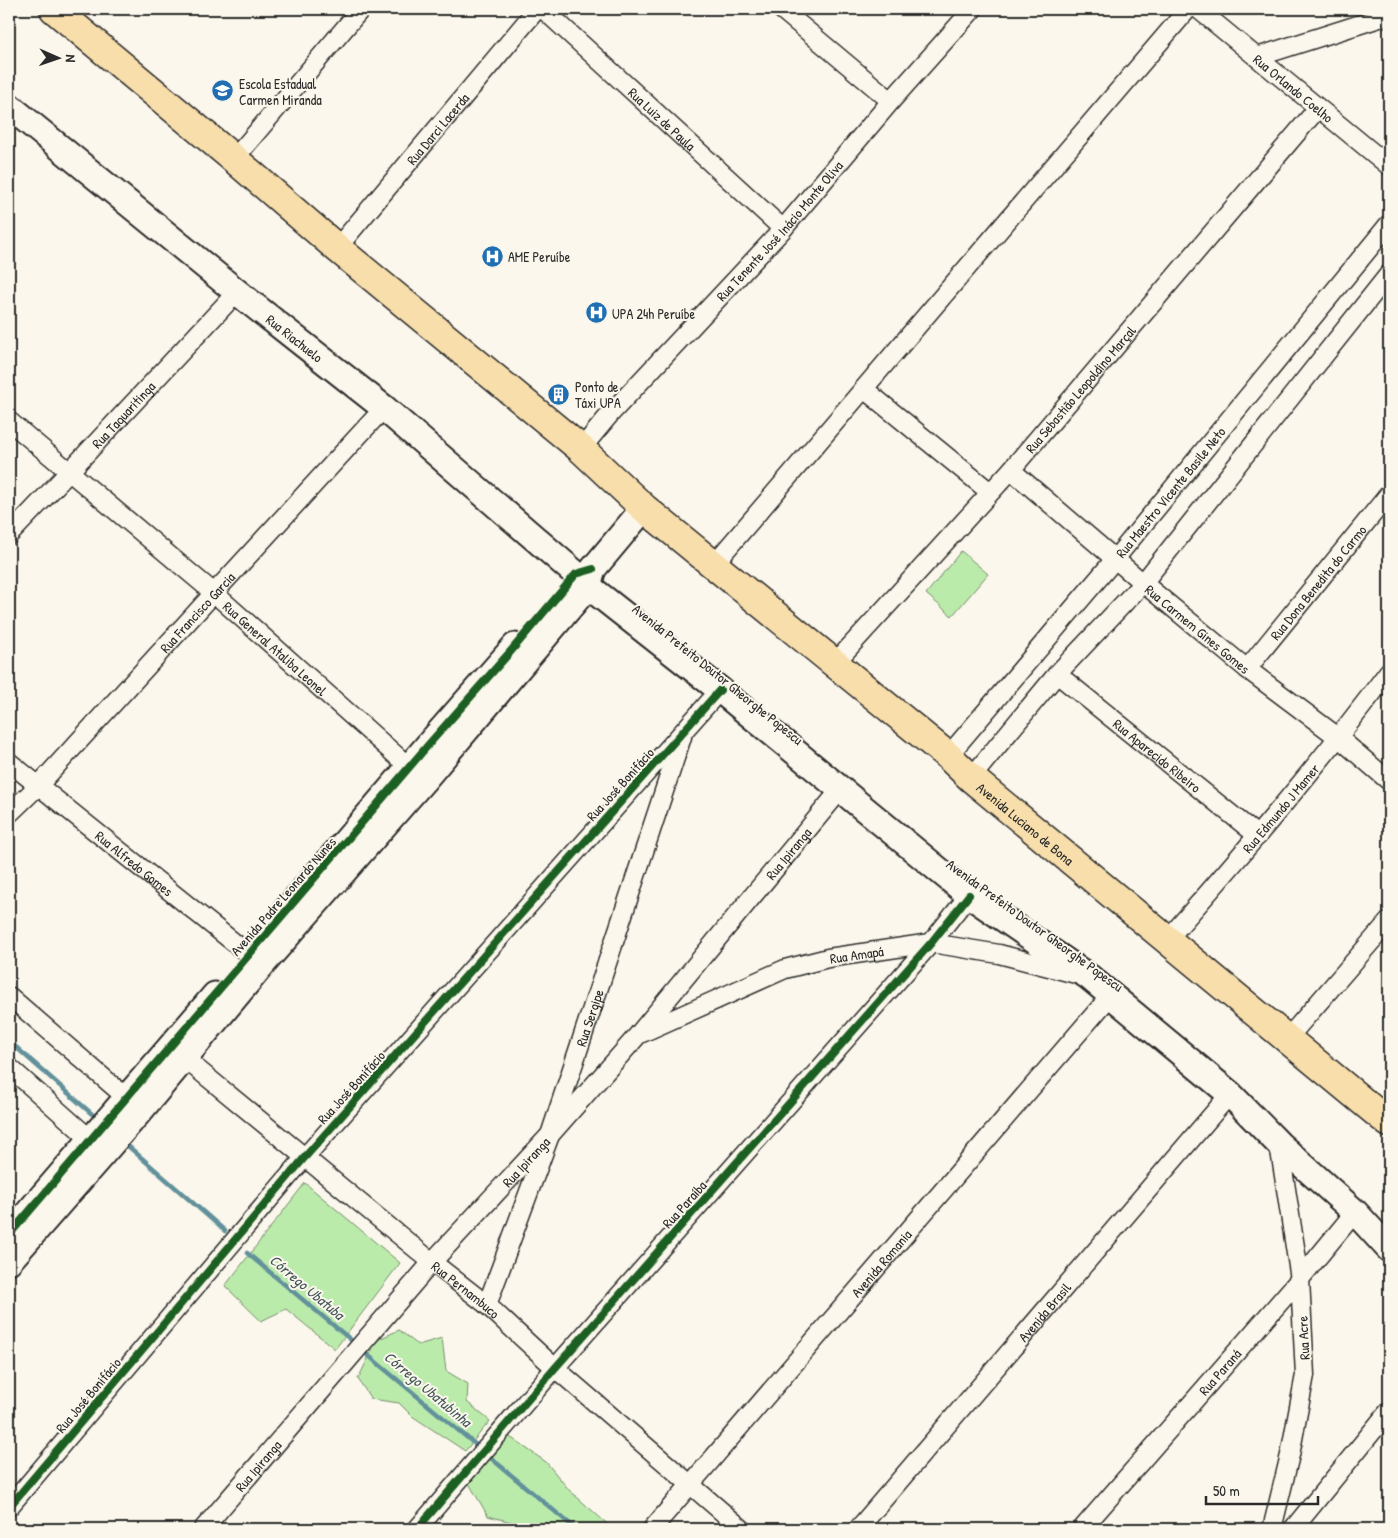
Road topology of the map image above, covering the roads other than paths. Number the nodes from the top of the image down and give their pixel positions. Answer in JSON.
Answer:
{"nodes":[{"id":1,"x":54,"y":9,"type":"edge"},
{"id":2,"x":360,"y":9,"type":"edge"},
{"id":3,"x":537,"y":9,"type":"edge"},
{"id":4,"x":543,"y":9,"type":"edge"},
{"id":5,"x":781,"y":9,"type":"edge"},
{"id":6,"x":973,"y":9,"type":"edge"},
{"id":7,"x":1188,"y":9,"type":"edge"},
{"id":8,"x":1198,"y":9,"type":"edge"},
{"id":9,"x":1389,"y":15,"type":"edge"},
{"id":10,"x":1257,"y":57,"type":"junction"},
{"id":11,"x":891,"y":101,"type":"junction"},
{"id":12,"x":9,"y":106,"type":"edge"},
{"id":13,"x":1318,"y":108,"type":"junction"},
{"id":14,"x":234,"y":159,"type":"junction"},
{"id":15,"x":1389,"y":166,"type":"edge"},
{"id":16,"x":1389,"y":224,"type":"edge"},
{"id":17,"x":782,"y":229,"type":"junction"},
{"id":18,"x":337,"y":248,"type":"junction"},
{"id":19,"x":1389,"y":274,"type":"edge"},
{"id":20,"x":237,"y":292,"type":"junction"},
{"id":21,"x":864,"y":389,"type":"junction"},
{"id":22,"x":384,"y":408,"type":"junction"},
{"id":23,"x":9,"y":421,"type":"edge"},
{"id":24,"x":581,"y":448,"type":"junction"},
{"id":25,"x":1010,"y":470,"type":"junction"},
{"id":26,"x":69,"y":472,"type":"junction"},
{"id":27,"x":990,"y":492,"type":"junction"},
{"id":28,"x":1389,"y":494,"type":"edge"},
{"id":29,"x":653,"y":515,"type":"junction"},
{"id":30,"x":9,"y":535,"type":"edge"},
{"id":31,"x":1115,"y":559,"type":"junction"},
{"id":32,"x":714,"y":564,"type":"junction"},
{"id":33,"x":586,"y":576,"type":"junction"},
{"id":34,"x":1143,"y":583,"type":"junction"},
{"id":35,"x":214,"y":592,"type":"junction"},
{"id":36,"x":834,"y":664,"type":"junction"},
{"id":37,"x":1247,"y":669,"type":"junction"},
{"id":38,"x":1389,"y":671,"type":"edge"},
{"id":39,"x":1057,"y":674,"type":"junction"},
{"id":40,"x":720,"y":690,"type":"junction"},
{"id":41,"x":685,"y":730,"type":"junction"},
{"id":42,"x":1339,"y":738,"type":"junction"},
{"id":43,"x":948,"y":756,"type":"junction"},
{"id":44,"x":9,"y":762,"type":"edge"},
{"id":45,"x":417,"y":774,"type":"junction"},
{"id":46,"x":972,"y":778,"type":"junction"},
{"id":47,"x":1389,"y":781,"type":"edge"},
{"id":48,"x":38,"y":786,"type":"junction"},
{"id":49,"x":841,"y":789,"type":"junction"},
{"id":50,"x":9,"y":814,"type":"edge"},
{"id":51,"x":1258,"y":836,"type":"junction"},
{"id":52,"x":969,"y":895,"type":"junction"},
{"id":53,"x":1389,"y":921,"type":"edge"},
{"id":54,"x":1167,"y":940,"type":"junction"},
{"id":55,"x":932,"y":943,"type":"junction"},
{"id":56,"x":256,"y":959,"type":"junction"},
{"id":57,"x":1089,"y":977,"type":"junction"},
{"id":58,"x":9,"y":996,"type":"edge"},
{"id":59,"x":1111,"y":996,"type":"junction"},
{"id":60,"x":637,"y":1036,"type":"junction"},
{"id":61,"x":1287,"y":1039,"type":"junction"},
{"id":62,"x":178,"y":1051,"type":"junction"},
{"id":63,"x":9,"y":1067,"type":"edge"},
{"id":64,"x":1230,"y":1094,"type":"junction"},
{"id":65,"x":134,"y":1104,"type":"junction"},
{"id":66,"x":1389,"y":1123,"type":"edge"},
{"id":67,"x":550,"y":1135,"type":"junction"},
{"id":68,"x":1279,"y":1144,"type":"junction"},
{"id":69,"x":98,"y":1145,"type":"junction"},
{"id":70,"x":305,"y":1157,"type":"junction"},
{"id":71,"x":1354,"y":1212,"type":"junction"},
{"id":72,"x":9,"y":1235,"type":"edge"},
{"id":73,"x":1389,"y":1249,"type":"edge"},
{"id":74,"x":9,"y":1261,"type":"edge"},
{"id":75,"x":432,"y":1262,"type":"junction"},
{"id":76,"x":1300,"y":1279,"type":"junction"},
{"id":77,"x":487,"y":1305,"type":"junction"},
{"id":78,"x":555,"y":1368,"type":"junction"},
{"id":79,"x":1389,"y":1412,"type":"edge"},
{"id":80,"x":690,"y":1484,"type":"junction"},
{"id":81,"x":9,"y":1507,"type":"edge"},
{"id":82,"x":203,"y":1529,"type":"edge"},
{"id":83,"x":417,"y":1529,"type":"edge"},
{"id":84,"x":652,"y":1529,"type":"edge"},
{"id":85,"x":742,"y":1529,"type":"edge"},
{"id":86,"x":858,"y":1529,"type":"edge"},
{"id":87,"x":1082,"y":1529,"type":"edge"},
{"id":88,"x":1272,"y":1529,"type":"edge"},
{"id":89,"x":1293,"y":1529,"type":"edge"}],
"edges":[{"from":1,"to":14,"type":"main road","name":"Avenida Luciano de Bona"},
{"from":2,"to":14,"type":"street"},
{"from":3,"to":18,"type":"street","name":"Rua Darci Lacerda"},
{"from":4,"to":17,"type":"street","name":"Rua Luiz de Paula"},
{"from":5,"to":11,"type":"street"},
{"from":6,"to":11,"type":"street","name":"Rua Tenente José Inácio Monte Oliva"},
{"from":7,"to":21,"type":"street"},
{"from":8,"to":10,"type":"street","name":"Rua Orlando Coelho"},
{"from":9,"to":10,"type":"street"},
{"from":10,"to":13,"type":"street","name":"Rua Orlando Coelho"},
{"from":11,"to":17,"type":"street","name":"Rua Tenente José Inácio Monte Oliva"},
{"from":12,"to":20,"type":"main road","name":"Rua Riachuelo"},
{"from":13,"to":15,"type":"street","name":"Rua Orlando Coelho"},
{"from":13,"to":25,"type":"street","name":"Rua Sebastião Leopoldino Marçal"},
{"from":14,"to":18,"type":"main road","name":"Avenida Luciano de Bona"},
{"from":16,"to":31,"type":"street","name":"Rua Maestro Vicente Basile Neto"},
{"from":17,"to":24,"type":"street","name":"Rua Tenente José Inácio Monte Oliva"},
{"from":18,"to":24,"type":"main road","name":"Avenida Luciano de Bona"},
{"from":19,"to":34,"type":"street"},
{"from":20,"to":22,"type":"main road","name":"Rua Riachuelo"},
{"from":20,"to":26,"type":"street","name":"Rua Taquaritinga"},
{"from":21,"to":27,"type":"street"},
{"from":21,"to":32,"type":"street"},
{"from":22,"to":33,"type":"main road","name":"Rua Riachuelo"},
{"from":22,"to":35,"type":"street","name":"Rua Francisco Garcia"},
{"from":23,"to":26,"type":"street","name":"Rua General Ataliba Leonel"},
{"from":24,"to":29,"type":"main road","name":"Avenida Luciano de Bona"},
{"from":25,"to":27,"type":"street","name":"Rua Sebastião Leopoldino Marçal"},
{"from":25,"to":31,"type":"street","name":"Rua Carmem Gines Gomes"},
{"from":26,"to":30,"type":"street","name":"Rua Taquaritinga"},
{"from":26,"to":35,"type":"street","name":"Rua General Ataliba Leonel"},
{"from":27,"to":36,"type":"street","name":"Rua Sebastião Leopoldino Marçal"},
{"from":28,"to":37,"type":"street","name":"Rua Dona Benedita do Carmo"},
{"from":29,"to":32,"type":"main road","name":"Avenida Luciano de Bona"},
{"from":29,"to":33,"type":"main road","name":"Avenida Padre Leonardo Nunes"},
{"from":31,"to":34,"type":"street","name":"Rua Carmem Gines Gomes"},
{"from":31,"to":43,"type":"street","name":"Rua Maestro Vicente Basile Neto"},
{"from":32,"to":36,"type":"main road","name":"Avenida Luciano de Bona"},
{"from":33,"to":40,"type":"main road","name":"Avenida Prefeito Doutor Gheorghe Popescu"},
{"from":33,"to":45,"type":"main road","name":"Avenida Padre Leonardo Nunes"},
{"from":34,"to":37,"type":"street","name":"Rua Carmem Gines Gomes"},
{"from":34,"to":39,"type":"street"},
{"from":35,"to":45,"type":"street","name":"Rua General Ataliba Leonel"},
{"from":35,"to":48,"type":"street","name":"Rua Francisco Garcia"},
{"from":36,"to":43,"type":"main road","name":"Avenida Luciano de Bona"},
{"from":37,"to":42,"type":"street","name":"Rua Carmem Gines Gomes"},
{"from":38,"to":42,"type":"street","name":"Rua Edmundo J Mamer"},
{"from":39,"to":46,"type":"street"},
{"from":39,"to":51,"type":"street","name":"Rua Aparecido Ribeiro"},
{"from":40,"to":41,"type":"street","name":"Rua José Bonifácio"},
{"from":40,"to":49,"type":"main road","name":"Avenida Prefeito Doutor Gheorghe Popescu"},
{"from":41,"to":67,"type":"street","name":"Rua Sergipe"},
{"from":41,"to":70,"type":"street","name":"Rua José Bonifácio"},
{"from":42,"to":47,"type":"street","name":"Rua Carmem Gines Gomes"},
{"from":42,"to":51,"type":"street","name":"Rua Edmundo J Mamer"},
{"from":43,"to":46,"type":"main road","name":"Avenida Luciano de Bona"},
{"from":44,"to":48,"type":"street","name":"Rua Alfredo Gomes"},
{"from":45,"to":56,"type":"main road","name":"Avenida Padre Leonardo Nunes"},
{"from":46,"to":54,"type":"main road","name":"Avenida Luciano de Bona"},
{"from":48,"to":50,"type":"street","name":"Rua Francisco Garcia"},
{"from":48,"to":56,"type":"street","name":"Rua Alfredo Gomes"},
{"from":49,"to":52,"type":"main road","name":"Avenida Prefeito Doutor Gheorghe Popescu"},
{"from":49,"to":60,"type":"street","name":"Rua Ipiranga"},
{"from":51,"to":54,"type":"street","name":"Rua Edmundo J Mamer"},
{"from":52,"to":55,"type":"street","name":"Rua Paraíba"},
{"from":52,"to":57,"type":"main road","name":"Avenida Prefeito Doutor Gheorghe Popescu"},
{"from":53,"to":61,"type":"street"},
{"from":54,"to":61,"type":"main road","name":"Avenida Luciano de Bona"},
{"from":55,"to":57,"type":"street","name":"Rua Amapá"},
{"from":55,"to":60,"type":"street","name":"Rua Amapá"},
{"from":55,"to":78,"type":"street","name":"Rua Paraíba"},
{"from":56,"to":62,"type":"main road","name":"Avenida Padre Leonardo Nunes"},
{"from":57,"to":59,"type":"main road","name":"Avenida Prefeito Doutor Gheorghe Popescu"},
{"from":58,"to":65,"type":"street"},
{"from":59,"to":64,"type":"main road","name":"Avenida Prefeito Doutor Gheorghe Popescu"},
{"from":59,"to":80,"type":"street","name":"Avenida Romania"},
{"from":60,"to":67,"type":"street","name":"Rua Ipiranga"},
{"from":61,"to":66,"type":"main road","name":"Avenida Luciano de Bona"},
{"from":62,"to":65,"type":"main road","name":"Avenida Padre Leonardo Nunes"},
{"from":62,"to":70,"type":"street","name":"Rua Pernambuco"},
{"from":63,"to":69,"type":"street"},
{"from":64,"to":68,"type":"main road","name":"Avenida Prefeito Doutor Gheorghe Popescu"},
{"from":64,"to":86,"type":"street","name":"Avenida Brasil"},
{"from":65,"to":69,"type":"main road","name":"Avenida Padre Leonardo Nunes"},
{"from":67,"to":75,"type":"street","name":"Rua Ipiranga"},
{"from":67,"to":77,"type":"street","name":"Rua Sergipe"},
{"from":68,"to":71,"type":"main road","name":"Avenida Prefeito Doutor Gheorghe Popescu"},
{"from":68,"to":76,"type":"street","name":"Rua Acre"},
{"from":69,"to":72,"type":"main road","name":"Avenida Padre Leonardo Nunes"},
{"from":69,"to":74,"type":"main road","name":"Avenida Padre Leonardo Nunes"},
{"from":70,"to":75,"type":"street","name":"Rua Pernambuco"},
{"from":70,"to":81,"type":"street","name":"Rua José Bonifácio"},
{"from":71,"to":73,"type":"main road","name":"Avenida Prefeito Doutor Gheorghe Popescu"},
{"from":71,"to":76,"type":"street","name":"Rua Paraná"},
{"from":75,"to":77,"type":"street","name":"Rua Pernambuco"},
{"from":75,"to":82,"type":"street","name":"Rua Ipiranga"},
{"from":76,"to":87,"type":"street","name":"Rua Paraná"},
{"from":76,"to":88,"type":"street","name":"Rua Acre"},
{"from":77,"to":78,"type":"street","name":"Rua Pernambuco"},
{"from":78,"to":80,"type":"street","name":"Rua Pernambuco"},
{"from":78,"to":83,"type":"street","name":"Rua Paraíba"},
{"from":79,"to":89,"type":"street"},
{"from":80,"to":84,"type":"street","name":"Avenida Romania"},
{"from":80,"to":85,"type":"street","name":"Rua Pernambuco"}]}
